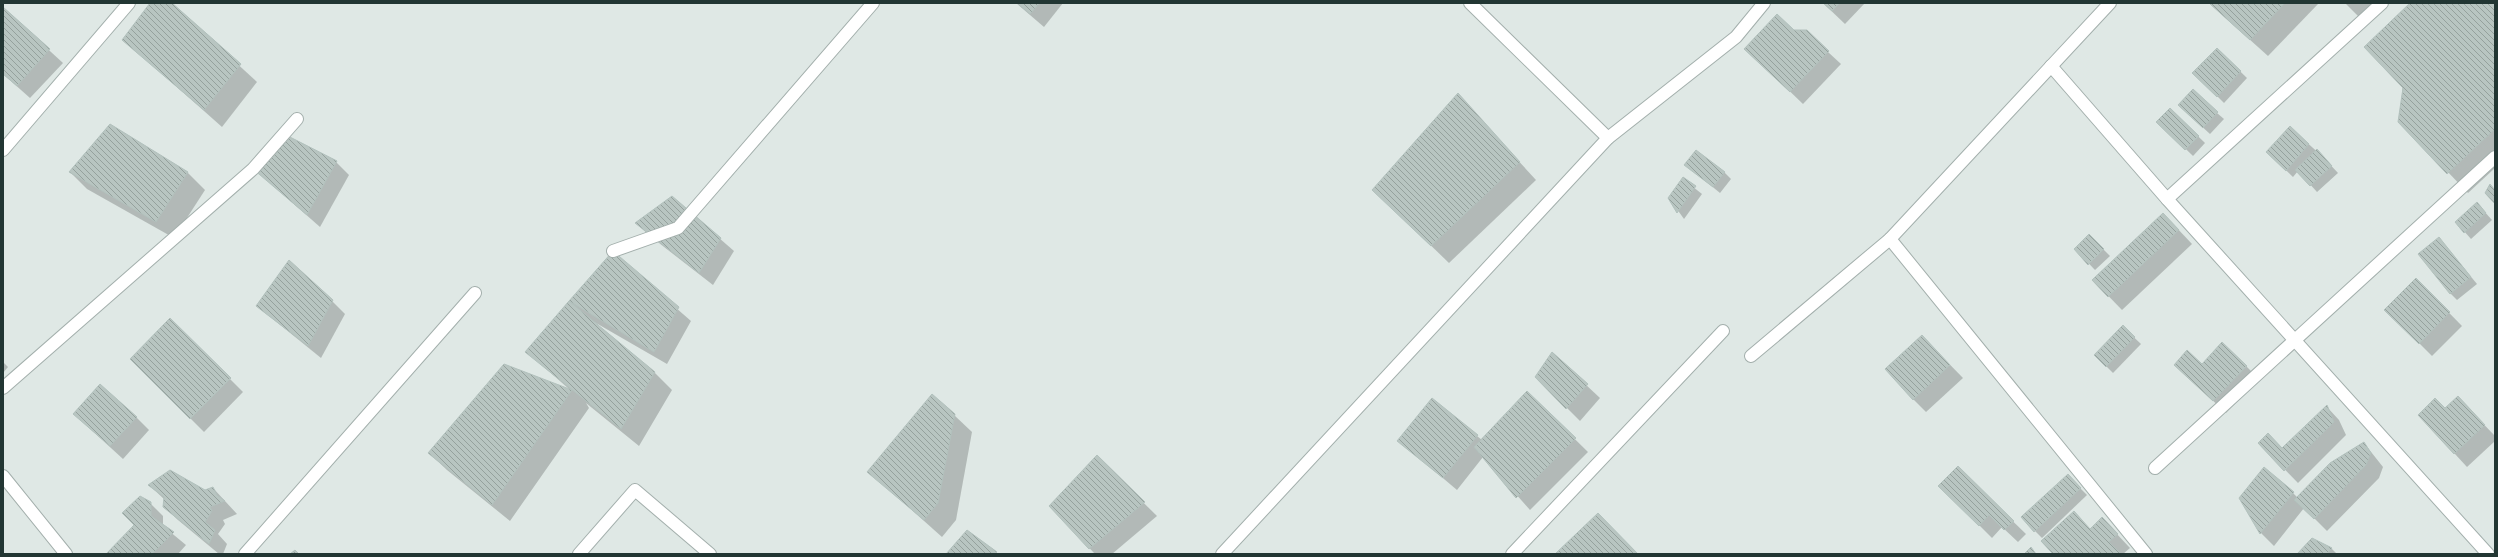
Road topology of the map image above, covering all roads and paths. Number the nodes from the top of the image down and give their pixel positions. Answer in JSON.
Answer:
{"nodes":[{"id":1,"x":129,"y":3,"type":"edge"},
{"id":2,"x":873,"y":3,"type":"edge"},
{"id":3,"x":1470,"y":3,"type":"edge"},
{"id":4,"x":1764,"y":3,"type":"edge"},
{"id":5,"x":2110,"y":3,"type":"edge"},
{"id":6,"x":2382,"y":3,"type":"edge"},
{"id":7,"x":2051,"y":66,"type":"junction"},
{"id":8,"x":297,"y":119,"type":"dead end"},
{"id":9,"x":1608,"y":138,"type":"junction"},
{"id":10,"x":3,"y":150,"type":"edge"},
{"id":11,"x":2495,"y":157,"type":"edge"},
{"id":12,"x":2166,"y":200,"type":"junction"},
{"id":13,"x":1890,"y":239,"type":"junction"},
{"id":14,"x":612,"y":251,"type":"dead end"},
{"id":15,"x":475,"y":293,"type":"dead end"},
{"id":16,"x":1723,"y":331,"type":"dead end"},
{"id":17,"x":2294,"y":341,"type":"junction"},
{"id":18,"x":1751,"y":356,"type":"dead end"},
{"id":19,"x":3,"y":388,"type":"edge"},
{"id":20,"x":2155,"y":468,"type":"dead end"},
{"id":21,"x":3,"y":476,"type":"edge"},
{"id":22,"x":66,"y":554,"type":"edge"},
{"id":23,"x":245,"y":554,"type":"edge"},
{"id":24,"x":579,"y":554,"type":"edge"},
{"id":25,"x":710,"y":554,"type":"edge"},
{"id":26,"x":1222,"y":554,"type":"edge"},
{"id":27,"x":1512,"y":554,"type":"edge"},
{"id":28,"x":2146,"y":554,"type":"edge"},
{"id":29,"x":2488,"y":554,"type":"edge"}],
"edges":[{"from":1,"to":10,"type":"street"},
{"from":2,"to":14,"type":"street"},
{"from":3,"to":9,"type":"street"},
{"from":4,"to":9,"type":"street"},
{"from":5,"to":7,"type":"street"},
{"from":6,"to":12,"type":"street"},
{"from":7,"to":12,"type":"street"},
{"from":7,"to":13,"type":"street"},
{"from":8,"to":19,"type":"street"},
{"from":9,"to":26,"type":"street"},
{"from":11,"to":17,"type":"street"},
{"from":12,"to":17,"type":"street"},
{"from":13,"to":18,"type":"street"},
{"from":13,"to":28,"type":"street"},
{"from":15,"to":23,"type":"street"},
{"from":16,"to":27,"type":"street"},
{"from":17,"to":20,"type":"street"},
{"from":17,"to":29,"type":"street"},
{"from":21,"to":22,"type":"street"},
{"from":24,"to":25,"type":"street"}]}
